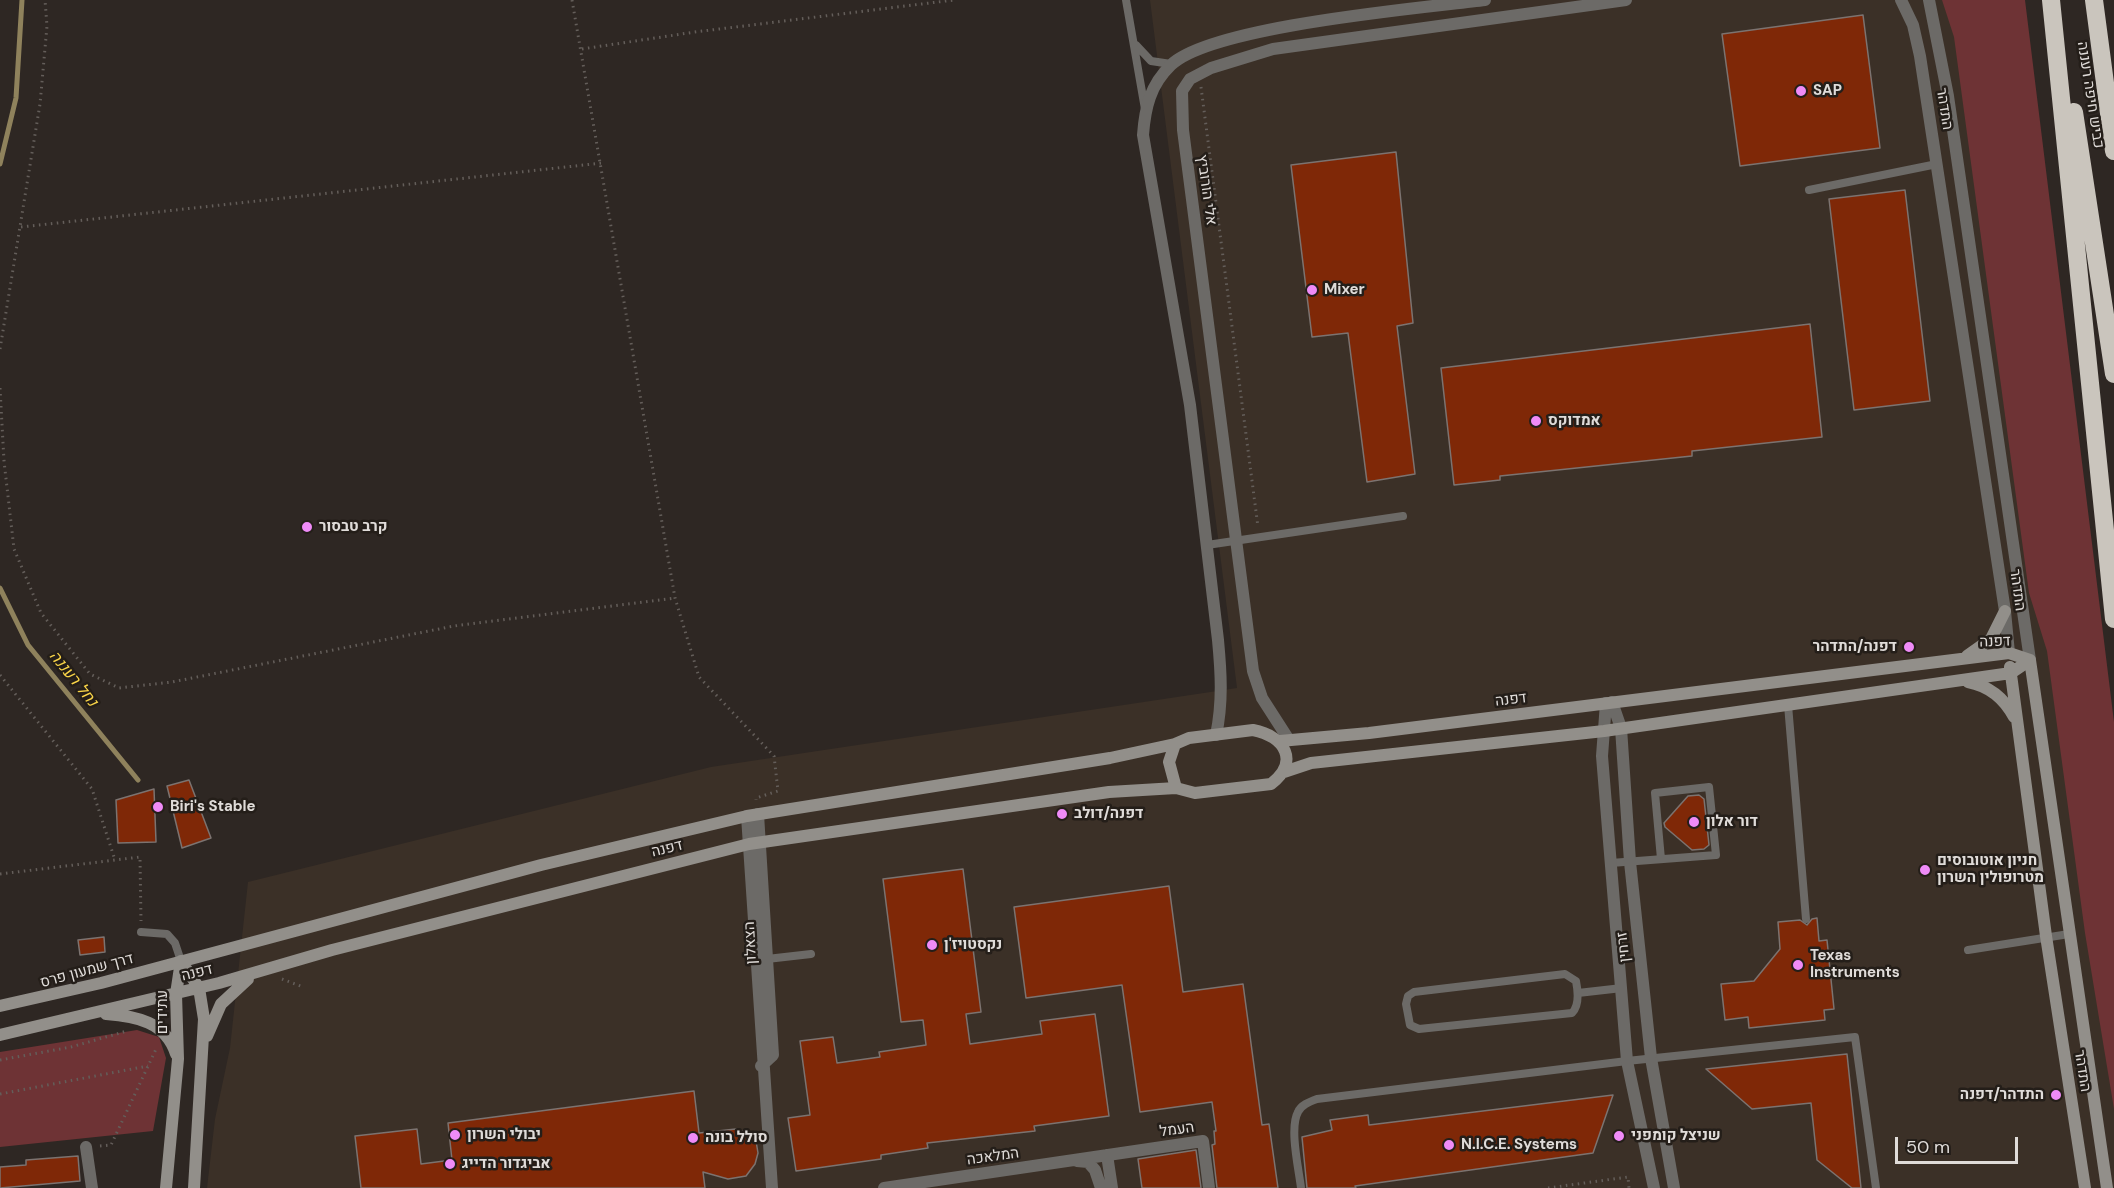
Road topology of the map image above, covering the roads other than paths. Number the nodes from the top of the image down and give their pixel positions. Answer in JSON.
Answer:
{"nodes":[{"id":1,"x":1126,"y":0,"type":"edge"},
{"id":2,"x":1485,"y":0,"type":"edge"},
{"id":3,"x":1626,"y":0,"type":"edge"},
{"id":4,"x":1900,"y":0,"type":"edge"},
{"id":5,"x":1929,"y":0,"type":"edge"},
{"id":6,"x":2052,"y":0,"type":"edge"},
{"id":7,"x":2057,"y":0,"type":"edge"},
{"id":8,"x":2094,"y":0,"type":"edge"},
{"id":9,"x":1134,"y":42,"type":"junction"},
{"id":10,"x":1171,"y":64,"type":"junction"},
{"id":11,"x":1145,"y":110,"type":"junction"},
{"id":12,"x":2114,"y":151,"type":"edge"},
{"id":13,"x":1937,"y":164,"type":"junction"},
{"id":14,"x":1809,"y":190,"type":"dead end"},
{"id":15,"x":2114,"y":374,"type":"edge"},
{"id":16,"x":1403,"y":516,"type":"dead end"},
{"id":17,"x":1238,"y":541,"type":"junction"},
{"id":18,"x":1207,"y":546,"type":"junction"},
{"id":19,"x":2005,"y":611,"type":"junction"},
{"id":20,"x":2114,"y":619,"type":"edge"},
{"id":21,"x":2009,"y":654,"type":"junction"},
{"id":22,"x":1960,"y":659,"type":"junction"},
{"id":23,"x":2030,"y":660,"type":"junction"},
{"id":24,"x":2011,"y":674,"type":"junction"},
{"id":25,"x":1961,"y":680,"type":"junction"},
{"id":26,"x":1609,"y":702,"type":"junction"},
{"id":27,"x":1788,"y":705,"type":"junction"},
{"id":28,"x":2018,"y":723,"type":"junction"},
{"id":29,"x":1621,"y":729,"type":"junction"},
{"id":30,"x":1604,"y":731,"type":"junction"},
{"id":31,"x":1216,"y":735,"type":"junction"},
{"id":32,"x":1284,"y":740,"type":"junction"},
{"id":33,"x":1175,"y":744,"type":"junction"},
{"id":34,"x":1284,"y":772,"type":"junction"},
{"id":35,"x":1176,"y":788,"type":"junction"},
{"id":36,"x":753,"y":815,"type":"junction"},
{"id":37,"x":754,"y":843,"type":"junction"},
{"id":38,"x":1661,"y":859,"type":"junction"},
{"id":39,"x":1630,"y":862,"type":"junction"},
{"id":40,"x":1611,"y":863,"type":"junction"},
{"id":41,"x":1806,"y":919,"type":"dead end"},
{"id":42,"x":141,"y":932,"type":"road end"},
{"id":43,"x":2069,"y":934,"type":"junction"},
{"id":44,"x":2046,"y":936,"type":"junction"},
{"id":45,"x":1968,"y":950,"type":"dead end"},
{"id":46,"x":811,"y":954,"type":"dead end"},
{"id":47,"x":766,"y":959,"type":"junction"},
{"id":48,"x":181,"y":961,"type":"junction"},
{"id":49,"x":262,"y":971,"type":"junction"},
{"id":50,"x":199,"y":988,"type":"junction"},
{"id":51,"x":1622,"y":988,"type":"junction"},
{"id":52,"x":1578,"y":993,"type":"junction"},
{"id":53,"x":176,"y":994,"type":"junction"},
{"id":54,"x":0,"y":1006,"type":"edge"},
{"id":55,"x":99,"y":1013,"type":"junction"},
{"id":56,"x":0,"y":1035,"type":"edge"},
{"id":57,"x":203,"y":1049,"type":"junction"},
{"id":58,"x":1651,"y":1058,"type":"junction"},
{"id":59,"x":178,"y":1059,"type":"junction"},
{"id":60,"x":1628,"y":1061,"type":"junction"},
{"id":61,"x":761,"y":1066,"type":"junction"},
{"id":62,"x":86,"y":1147,"type":"road end"},
{"id":63,"x":1107,"y":1155,"type":"junction"},
{"id":64,"x":1073,"y":1160,"type":"junction"},
{"id":65,"x":92,"y":1188,"type":"edge"},
{"id":66,"x":166,"y":1188,"type":"edge"},
{"id":67,"x":194,"y":1188,"type":"edge"},
{"id":68,"x":772,"y":1188,"type":"edge"},
{"id":69,"x":884,"y":1188,"type":"edge"},
{"id":70,"x":1101,"y":1188,"type":"edge"},
{"id":71,"x":1112,"y":1188,"type":"edge"},
{"id":72,"x":1209,"y":1188,"type":"edge"},
{"id":73,"x":1301,"y":1188,"type":"edge"},
{"id":74,"x":1654,"y":1188,"type":"edge"},
{"id":75,"x":1674,"y":1188,"type":"edge"},
{"id":76,"x":1876,"y":1188,"type":"edge"},
{"id":77,"x":2085,"y":1188,"type":"edge"},
{"id":78,"x":2107,"y":1188,"type":"edge"}],
"edges":[{"from":1,"to":9,"type":"lane"},
{"from":2,"to":10,"type":"street"},
{"from":3,"to":17,"type":"street","name":"אלי הורוביץ"},
{"from":4,"to":13,"type":"street","name":"התדהר"},
{"from":5,"to":23,"type":"street","name":"התדהר"},
{"from":6,"to":20,"type":"highway"},
{"from":7,"to":15,"type":"highway","name":"כביש חיפה רעננה"},
{"from":8,"to":12,"type":"highway","name":"כביש חיפה רעננה"},
{"from":9,"to":10,"type":"lane"},
{"from":9,"to":11,"type":"lane"},
{"from":10,"to":11,"type":"street"},
{"from":11,"to":18,"type":"street"},
{"from":13,"to":14,"type":"lane"},
{"from":13,"to":19,"type":"street","name":"התדהר"},
{"from":16,"to":17,"type":"lane"},
{"from":17,"to":18,"type":"lane"},
{"from":17,"to":32,"type":"street","name":"אלי הורוביץ"},
{"from":18,"to":31,"type":"street"},
{"from":19,"to":21,"type":"street","name":"התדהר"},
{"from":19,"to":22,"type":"street"},
{"from":21,"to":22,"type":"street","name":"דפנה"},
{"from":21,"to":23,"type":"street","name":"דפנה"},
{"from":21,"to":24,"type":"street","name":"התדהר"},
{"from":22,"to":26,"type":"street","name":"דפנה"},
{"from":23,"to":24,"type":"street","name":"דפנה"},
{"from":23,"to":43,"type":"street","name":"התדהר"},
{"from":24,"to":25,"type":"street","name":"דפנה"},
{"from":24,"to":28,"type":"street","name":"התדהר"},
{"from":25,"to":27,"type":"street","name":"דפנה"},
{"from":25,"to":28,"type":"street"},
{"from":26,"to":29,"type":"street","name":"זרחין"},
{"from":26,"to":30,"type":"street","name":"זרחין"},
{"from":26,"to":32,"type":"street","name":"דפנה"},
{"from":27,"to":29,"type":"street","name":"דפנה"},
{"from":27,"to":41,"type":"lane"},
{"from":28,"to":44,"type":"street","name":"התדהר"},
{"from":29,"to":30,"type":"street","name":"דפנה"},
{"from":29,"to":39,"type":"street","name":"זרחין"},
{"from":30,"to":34,"type":"street","name":"דפנה"},
{"from":30,"to":40,"type":"street","name":"זרחין"},
{"from":31,"to":32,"type":"street","name":"דפנה"},
{"from":31,"to":33,"type":"street","name":"דפנה"},
{"from":32,"to":34,"type":"street"},
{"from":33,"to":35,"type":"street"},
{"from":33,"to":36,"type":"street","name":"דפנה"},
{"from":34,"to":35,"type":"street","name":"דפנה"},
{"from":35,"to":37,"type":"street","name":"דפנה"},
{"from":36,"to":37,"type":"street","name":"הצאלון"},
{"from":36,"to":48,"type":"street","name":"דפנה"},
{"from":37,"to":47,"type":"street","name":"הצאלון"},
{"from":37,"to":49,"type":"street","name":"דפנה"},
{"from":37,"to":61,"type":"street","name":"הצאלון"},
{"from":38,"to":38,"type":"lane"},
{"from":38,"to":39,"type":"lane"},
{"from":39,"to":40,"type":"lane"},
{"from":39,"to":58,"type":"street","name":"זרחין"},
{"from":40,"to":51,"type":"street","name":"זרחין"},
{"from":42,"to":48,"type":"lane"},
{"from":43,"to":44,"type":"lane"},
{"from":43,"to":78,"type":"street","name":"התדהר"},
{"from":44,"to":45,"type":"lane"},
{"from":44,"to":77,"type":"street","name":"התדהר"},
{"from":46,"to":47,"type":"lane"},
{"from":47,"to":61,"type":"street","name":"הצאלון"},
{"from":48,"to":50,"type":"street"},
{"from":48,"to":53,"type":"street","name":"עתידים"},
{"from":48,"to":54,"type":"street","name":"דרך שמעון פרס"},
{"from":49,"to":50,"type":"street","name":"דפנה"},
{"from":49,"to":57,"type":"street"},
{"from":50,"to":53,"type":"street","name":"דפנה"},
{"from":50,"to":57,"type":"street"},
{"from":51,"to":52,"type":"lane"},
{"from":51,"to":60,"type":"street","name":"זרחין"},
{"from":52,"to":52,"type":"lane"},
{"from":53,"to":55,"type":"street"},
{"from":53,"to":59,"type":"street","name":"עתידים"},
{"from":55,"to":56,"type":"street"},
{"from":55,"to":59,"type":"street"},
{"from":57,"to":67,"type":"street"},
{"from":58,"to":60,"type":"lane"},
{"from":58,"to":75,"type":"street","name":"זרחין"},
{"from":58,"to":76,"type":"lane"},
{"from":59,"to":66,"type":"street","name":"עתידים"},
{"from":60,"to":73,"type":"lane"},
{"from":60,"to":74,"type":"street","name":"זרחין"},
{"from":61,"to":68,"type":"street","name":"הצאלון"},
{"from":62,"to":65,"type":"street"},
{"from":63,"to":64,"type":"street","name":"המלאכה"},
{"from":63,"to":71,"type":"street"},
{"from":63,"to":72,"type":"street","name":"העמל"},
{"from":64,"to":69,"type":"street","name":"המלאכה"},
{"from":64,"to":70,"type":"street"}]}
